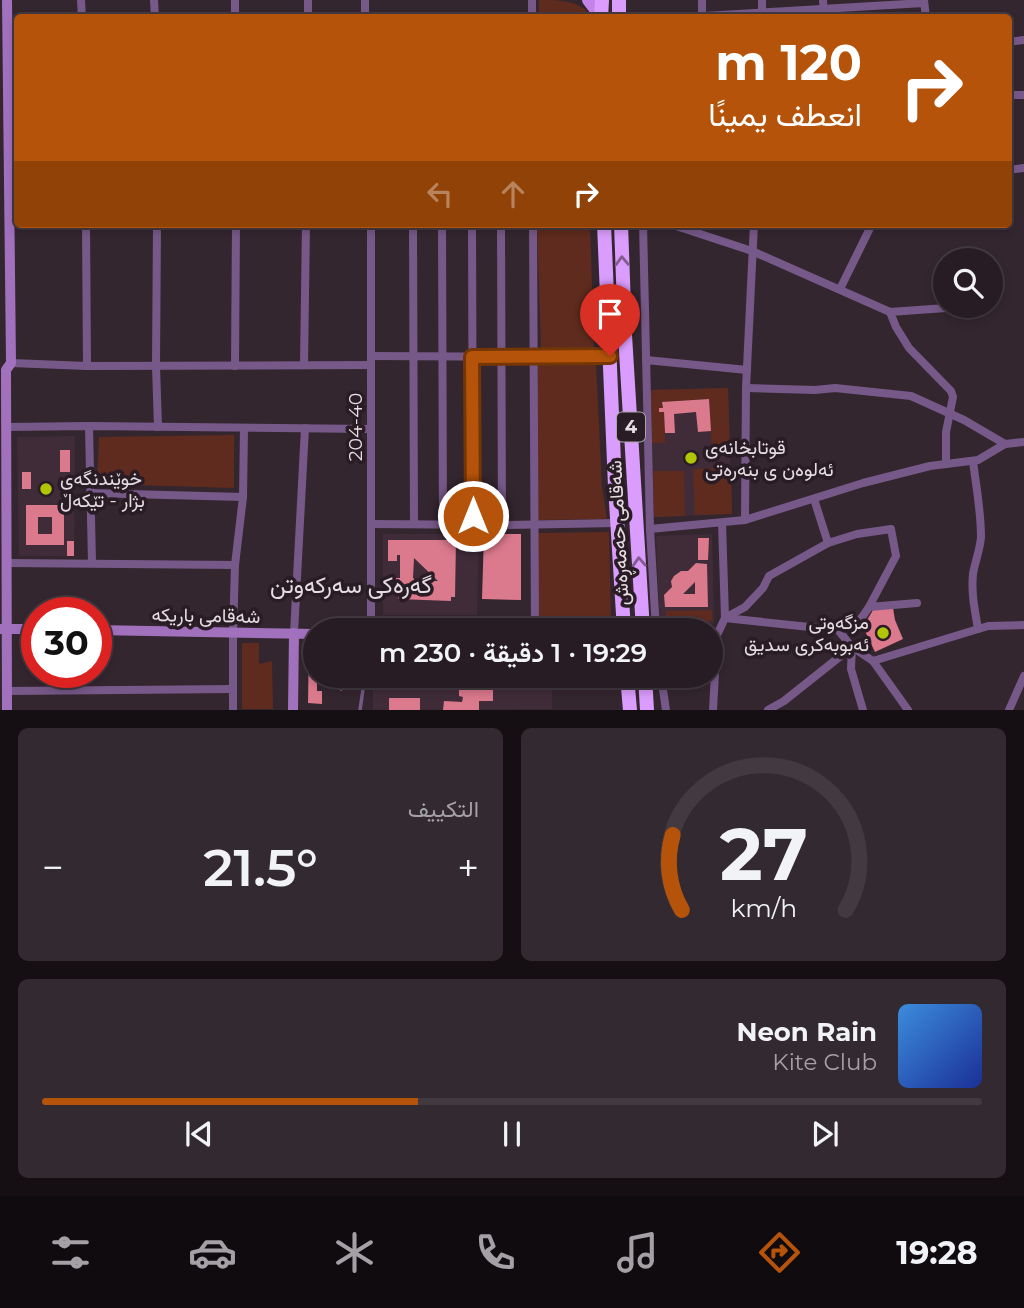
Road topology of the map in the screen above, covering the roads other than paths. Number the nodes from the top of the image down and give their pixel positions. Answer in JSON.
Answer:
{"nodes":[{"id":1,"x":7,"y":0,"type":"edge"},
{"id":2,"x":588,"y":0,"type":"edge"},
{"id":3,"x":762,"y":0,"type":"edge"},
{"id":4,"x":924,"y":1,"type":"edge"},
{"id":5,"x":868,"y":4,"type":"edge"},
{"id":6,"x":823,"y":9,"type":"edge"},
{"id":7,"x":599,"y":14,"type":"edge"},
{"id":8,"x":762,"y":14,"type":"edge"},
{"id":9,"x":9,"y":170,"type":"edge"},
{"id":10,"x":86,"y":228,"type":"edge"},
{"id":11,"x":158,"y":228,"type":"edge"},
{"id":12,"x":236,"y":228,"type":"edge"},
{"id":13,"x":306,"y":228,"type":"edge"},
{"id":14,"x":370,"y":228,"type":"edge"},
{"id":15,"x":414,"y":228,"type":"edge"},
{"id":16,"x":442,"y":228,"type":"edge"},
{"id":17,"x":472,"y":228,"type":"edge"},
{"id":18,"x":501,"y":228,"type":"edge"},
{"id":19,"x":534,"y":228,"type":"edge"},
{"id":20,"x":604,"y":228,"type":"edge"},
{"id":21,"x":621,"y":228,"type":"edge"},
{"id":22,"x":643,"y":228,"type":"edge"},
{"id":23,"x":682,"y":228,"type":"edge"},
{"id":24,"x":754,"y":228,"type":"edge"},
{"id":25,"x":870,"y":228,"type":"edge"},
{"id":26,"x":5,"y":237,"type":"edge"},
{"id":27,"x":752,"y":251,"type":"junction"},
{"id":28,"x":840,"y":289,"type":"junction"},
{"id":29,"x":5,"y":301,"type":"edge"},
{"id":30,"x":933,"y":309,"type":"edge"},
{"id":31,"x":890,"y":312,"type":"junction"},
{"id":32,"x":414,"y":356,"type":"junction"},
{"id":33,"x":443,"y":356,"type":"junction"},
{"id":34,"x":610,"y":356,"type":"junction"},
{"id":35,"x":472,"y":357,"type":"junction"},
{"id":36,"x":502,"y":357,"type":"junction"},
{"id":37,"x":534,"y":357,"type":"junction"},
{"id":38,"x":646,"y":360,"type":"junction"},
{"id":39,"x":371,"y":361,"type":"junction"},
{"id":40,"x":304,"y":365,"type":"junction"},
{"id":41,"x":86,"y":366,"type":"junction"},
{"id":42,"x":156,"y":366,"type":"junction"},
{"id":43,"x":235,"y":366,"type":"junction"},
{"id":44,"x":6,"y":368,"type":"edge"},
{"id":45,"x":747,"y":370,"type":"junction"},
{"id":46,"x":746,"y":388,"type":"junction"},
{"id":47,"x":950,"y":414,"type":"junction"},
{"id":48,"x":89,"y":426,"type":"junction"},
{"id":49,"x":158,"y":427,"type":"junction"},
{"id":50,"x":244,"y":428,"type":"junction"},
{"id":51,"x":305,"y":428,"type":"junction"},
{"id":52,"x":370,"y":429,"type":"junction"},
{"id":53,"x":4,"y":433,"type":"edge"},
{"id":54,"x":1024,"y":442,"type":"edge"},
{"id":55,"x":1005,"y":444,"type":"junction"},
{"id":56,"x":973,"y":461,"type":"junction"},
{"id":57,"x":946,"y":464,"type":"junction"},
{"id":58,"x":615,"y":486,"type":"junction"},
{"id":59,"x":635,"y":487,"type":"junction"},
{"id":60,"x":90,"y":493,"type":"junction"},
{"id":61,"x":243,"y":497,"type":"junction"},
{"id":62,"x":814,"y":499,"type":"junction"},
{"id":63,"x":745,"y":520,"type":"junction"},
{"id":64,"x":617,"y":523,"type":"junction"},
{"id":65,"x":722,"y":523,"type":"junction"},
{"id":66,"x":371,"y":524,"type":"junction"},
{"id":67,"x":414,"y":524,"type":"junction"},
{"id":68,"x":443,"y":524,"type":"junction"},
{"id":69,"x":473,"y":525,"type":"junction"},
{"id":70,"x":502,"y":525,"type":"junction"},
{"id":71,"x":535,"y":525,"type":"junction"},
{"id":72,"x":650,"y":529,"type":"junction"},
{"id":73,"x":828,"y":543,"type":"junction"},
{"id":74,"x":6,"y":563,"type":"junction"},
{"id":75,"x":92,"y":563,"type":"junction"},
{"id":76,"x":235,"y":565,"type":"junction"},
{"id":77,"x":917,"y":603,"type":"dead end"},
{"id":78,"x":869,"y":607,"type":"junction"},
{"id":79,"x":371,"y":618,"type":"edge"},
{"id":80,"x":535,"y":618,"type":"edge"},
{"id":81,"x":623,"y":618,"type":"edge"},
{"id":82,"x":642,"y":618,"type":"edge"},
{"id":83,"x":655,"y":618,"type":"edge"},
{"id":84,"x":725,"y":618,"type":"junction"},
{"id":85,"x":723,"y":621,"type":"edge"},
{"id":86,"x":1024,"y":625,"type":"edge"},
{"id":87,"x":3,"y":629,"type":"edge"},
{"id":88,"x":21,"y":629,"type":"edge"},
{"id":89,"x":978,"y":629,"type":"junction"},
{"id":90,"x":112,"y":630,"type":"edge"},
{"id":91,"x":838,"y":630,"type":"junction"},
{"id":92,"x":233,"y":633,"type":"junction"},
{"id":93,"x":294,"y":633,"type":"junction"},
{"id":94,"x":303,"y":633,"type":"edge"},
{"id":95,"x":852,"y":647,"type":"junction"},
{"id":96,"x":873,"y":662,"type":"junction"},
{"id":97,"x":1024,"y":676,"type":"edge"},
{"id":98,"x":363,"y":688,"type":"edge"},
{"id":99,"x":628,"y":688,"type":"edge"},
{"id":100,"x":646,"y":688,"type":"edge"},
{"id":101,"x":663,"y":688,"type":"edge"},
{"id":102,"x":713,"y":688,"type":"edge"},
{"id":103,"x":233,"y":690,"type":"junction"},
{"id":104,"x":5,"y":700,"type":"edge"},
{"id":105,"x":233,"y":709,"type":"edge"},
{"id":106,"x":293,"y":709,"type":"edge"},
{"id":107,"x":360,"y":709,"type":"edge"},
{"id":108,"x":630,"y":709,"type":"edge"},
{"id":109,"x":647,"y":709,"type":"edge"},
{"id":110,"x":666,"y":709,"type":"edge"},
{"id":111,"x":713,"y":709,"type":"edge"},
{"id":112,"x":768,"y":709,"type":"edge"},
{"id":113,"x":863,"y":709,"type":"edge"},
{"id":114,"x":908,"y":709,"type":"edge"},
{"id":115,"x":1009,"y":709,"type":"edge"}],
"edges":[{"from":1,"to":9,"type":"street"},
{"from":2,"to":7,"type":"main road"},
{"from":3,"to":8,"type":"street"},
{"from":4,"to":5,"type":"street"},
{"from":5,"to":6,"type":"street"},
{"from":6,"to":8,"type":"street"},
{"from":9,"to":26,"type":"street"},
{"from":10,"to":41,"type":"street"},
{"from":11,"to":42,"type":"street"},
{"from":12,"to":43,"type":"street"},
{"from":13,"to":40,"type":"street"},
{"from":14,"to":39,"type":"street","name":"204-40"},
{"from":15,"to":32,"type":"street"},
{"from":16,"to":33,"type":"street"},
{"from":17,"to":35,"type":"street"},
{"from":18,"to":36,"type":"street"},
{"from":19,"to":37,"type":"street"},
{"from":20,"to":34,"type":"highway","name":"شەقامی حەمەڕەش","number":"4"},
{"from":59,"to":21,"type":"highway","name":"شەقامی حەمەڕەش","number":"4","one_way":true},
{"from":22,"to":38,"type":"street"},
{"from":23,"to":27,"type":"street"},
{"from":24,"to":27,"type":"street"},
{"from":25,"to":28,"type":"street"},
{"from":26,"to":29,"type":"street"},
{"from":27,"to":28,"type":"street"},
{"from":27,"to":45,"type":"street"},
{"from":28,"to":31,"type":"street"},
{"from":29,"to":44,"type":"street"},
{"from":30,"to":31,"type":"street"},
{"from":31,"to":47,"type":"street"},
{"from":32,"to":33,"type":"street"},
{"from":32,"to":39,"type":"street"},
{"from":32,"to":67,"type":"street"},
{"from":33,"to":35,"type":"street"},
{"from":33,"to":68,"type":"street"},
{"from":34,"to":37,"type":"street"},
{"from":34,"to":58,"type":"highway","name":"شەقامی حەمەڕەش","number":"4"},
{"from":35,"to":36,"type":"street"},
{"from":35,"to":69,"type":"street"},
{"from":36,"to":37,"type":"street"},
{"from":36,"to":70,"type":"street"},
{"from":37,"to":71,"type":"street"},
{"from":38,"to":45,"type":"street"},
{"from":38,"to":72,"type":"street"},
{"from":39,"to":40,"type":"street"},
{"from":39,"to":52,"type":"street","name":"204-40"},
{"from":40,"to":43,"type":"street"},
{"from":41,"to":42,"type":"street"},
{"from":41,"to":44,"type":"street"},
{"from":42,"to":43,"type":"street"},
{"from":42,"to":49,"type":"street"},
{"from":44,"to":53,"type":"street"},
{"from":45,"to":46,"type":"street"},
{"from":46,"to":47,"type":"street"},
{"from":46,"to":63,"type":"street"},
{"from":47,"to":55,"type":"street"},
{"from":47,"to":57,"type":"street"},
{"from":48,"to":49,"type":"street"},
{"from":48,"to":53,"type":"street"},
{"from":48,"to":60,"type":"street"},
{"from":49,"to":50,"type":"street"},
{"from":50,"to":51,"type":"street"},
{"from":50,"to":61,"type":"street"},
{"from":51,"to":52,"type":"street"},
{"from":51,"to":93,"type":"street"},
{"from":52,"to":66,"type":"street","name":"204-40"},
{"from":53,"to":74,"type":"street"},
{"from":54,"to":55,"type":"street"},
{"from":55,"to":56,"type":"street"},
{"from":56,"to":57,"type":"street"},
{"from":56,"to":89,"type":"street"},
{"from":57,"to":62,"type":"street"},
{"from":58,"to":59,"type":"highway"},
{"from":58,"to":64,"type":"highway","name":"شەقامی حەمەڕەش","number":"4"},
{"from":82,"to":59,"type":"highway","name":"شەقامی حەمەڕەش","number":"4","one_way":true},
{"from":60,"to":61,"type":"street"},
{"from":60,"to":75,"type":"street"},
{"from":61,"to":76,"type":"street"},
{"from":62,"to":63,"type":"street"},
{"from":62,"to":73,"type":"street"},
{"from":63,"to":65,"type":"street"},
{"from":64,"to":71,"type":"street"},
{"from":64,"to":81,"type":"highway","name":"شەقامی حەمەڕەش","number":"4"},
{"from":65,"to":72,"type":"street"},
{"from":65,"to":84,"type":"street"},
{"from":66,"to":67,"type":"street"},
{"from":66,"to":79,"type":"street","name":"204-40"},
{"from":67,"to":68,"type":"street"},
{"from":68,"to":69,"type":"street"},
{"from":69,"to":70,"type":"street"},
{"from":70,"to":71,"type":"street"},
{"from":71,"to":80,"type":"street"},
{"from":72,"to":83,"type":"street"},
{"from":73,"to":78,"type":"street"},
{"from":73,"to":84,"type":"street"},
{"from":74,"to":75,"type":"street"},
{"from":74,"to":87,"type":"street"},
{"from":75,"to":76,"type":"street"},
{"from":76,"to":92,"type":"street"},
{"from":77,"to":78,"type":"street"},
{"from":78,"to":91,"type":"street"},
{"from":84,"to":85,"type":"street"},
{"from":84,"to":91,"type":"street"},
{"from":86,"to":89,"type":"street"},
{"from":87,"to":88,"type":"street"},
{"from":87,"to":104,"type":"street"},
{"from":89,"to":96,"type":"street"},
{"from":90,"to":92,"type":"street","name":"شەقامی باریکە"},
{"from":91,"to":95,"type":"street"},
{"from":92,"to":93,"type":"street","name":"شەقامی باریکە"},
{"from":92,"to":103,"type":"street"},
{"from":93,"to":94,"type":"street","name":"شەقامی باریکە"},
{"from":93,"to":106,"type":"street"},
{"from":95,"to":96,"type":"street"},
{"from":95,"to":112,"type":"street"},
{"from":95,"to":113,"type":"street"},
{"from":96,"to":114,"type":"street"},
{"from":97,"to":115,"type":"street"},
{"from":98,"to":107,"type":"lane"},
{"from":99,"to":108,"type":"highway"},
{"from":100,"to":109,"type":"highway"},
{"from":101,"to":110,"type":"street"},
{"from":102,"to":111,"type":"street"},
{"from":103,"to":104,"type":"street"},
{"from":103,"to":105,"type":"street"}]}
